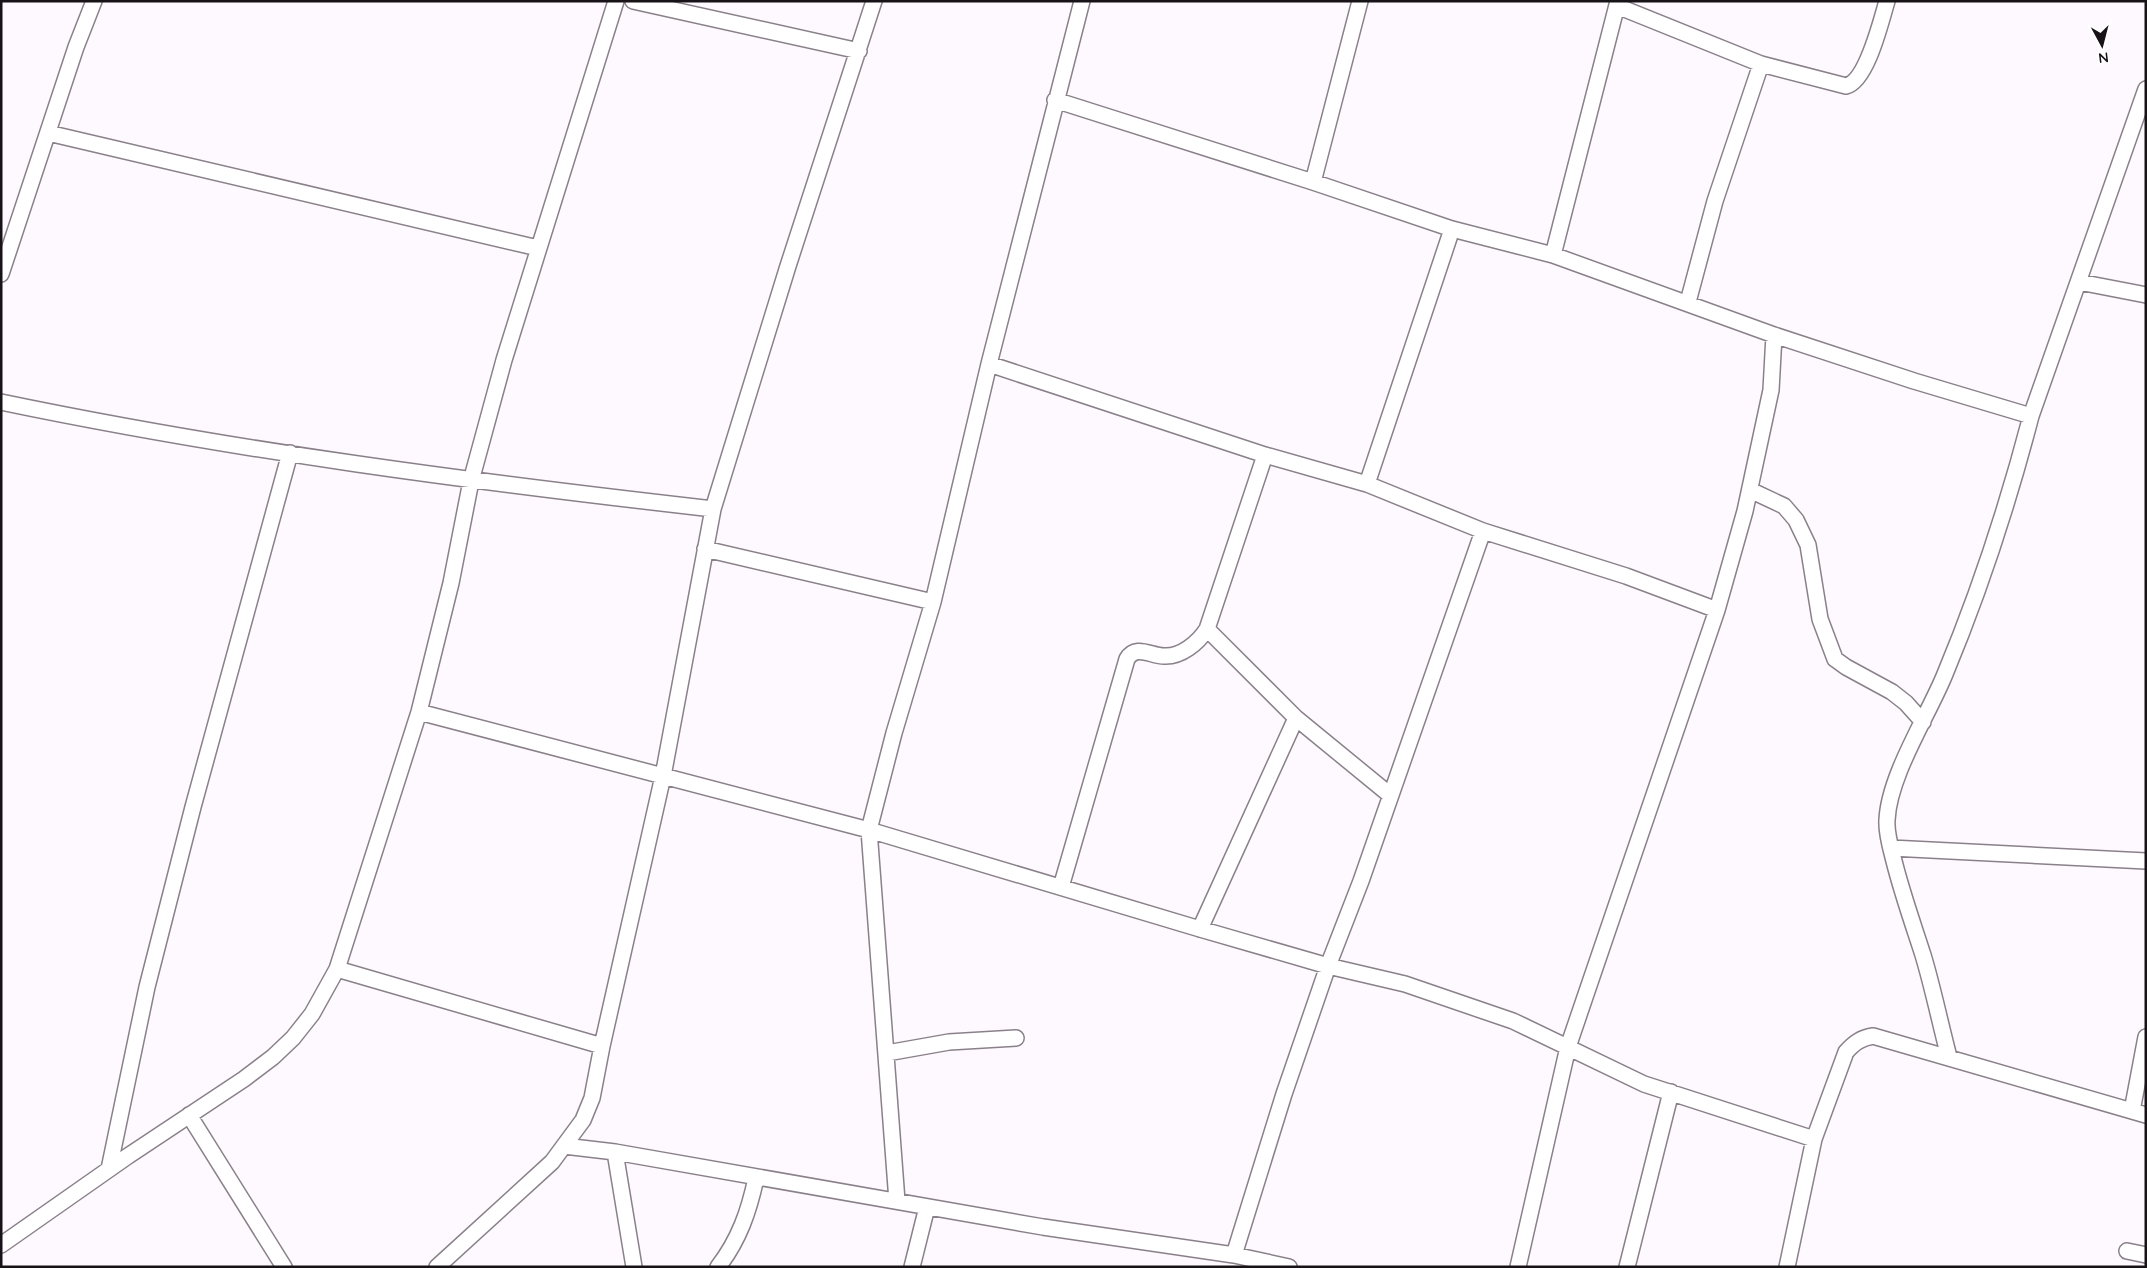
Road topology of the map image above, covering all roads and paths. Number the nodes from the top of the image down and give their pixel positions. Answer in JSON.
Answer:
{"nodes":[{"id":1,"x":94,"y":1,"type":"edge"},
{"id":2,"x":616,"y":1,"type":"edge"},
{"id":3,"x":633,"y":1,"type":"edge"},
{"id":4,"x":874,"y":1,"type":"edge"},
{"id":5,"x":1082,"y":1,"type":"edge"},
{"id":6,"x":1360,"y":1,"type":"edge"},
{"id":7,"x":1887,"y":1,"type":"edge"},
{"id":8,"x":1618,"y":4,"type":"edge"},
{"id":9,"x":859,"y":51,"type":"junction"},
{"id":10,"x":1762,"y":64,"type":"junction"},
{"id":11,"x":2146,"y":89,"type":"edge"},
{"id":12,"x":1055,"y":100,"type":"junction"},
{"id":13,"x":48,"y":133,"type":"junction"},
{"id":14,"x":1313,"y":182,"type":"junction"},
{"id":15,"x":1452,"y":229,"type":"junction"},
{"id":16,"x":538,"y":248,"type":"junction"},
{"id":17,"x":1553,"y":255,"type":"junction"},
{"id":18,"x":1,"y":274,"type":"edge"},
{"id":19,"x":2079,"y":282,"type":"junction"},
{"id":20,"x":2146,"y":295,"type":"edge"},
{"id":21,"x":1688,"y":302,"type":"junction"},
{"id":22,"x":1774,"y":334,"type":"junction"},
{"id":23,"x":989,"y":364,"type":"junction"},
{"id":24,"x":1,"y":402,"type":"edge"},
{"id":25,"x":2030,"y":416,"type":"junction"},
{"id":26,"x":290,"y":452,"type":"junction"},
{"id":27,"x":1266,"y":455,"type":"junction"},
{"id":28,"x":472,"y":481,"type":"junction"},
{"id":29,"x":1366,"y":484,"type":"junction"},
{"id":30,"x":1750,"y":490,"type":"junction"},
{"id":31,"x":714,"y":509,"type":"junction"},
{"id":32,"x":1483,"y":531,"type":"junction"},
{"id":33,"x":706,"y":549,"type":"junction"},
{"id":34,"x":933,"y":602,"type":"junction"},
{"id":35,"x":1717,"y":610,"type":"junction"},
{"id":36,"x":1206,"y":629,"type":"junction"},
{"id":37,"x":419,"y":712,"type":"junction"},
{"id":38,"x":1296,"y":718,"type":"junction"},
{"id":39,"x":1923,"y":722,"type":"junction"},
{"id":40,"x":663,"y":776,"type":"junction"},
{"id":41,"x":1390,"y":795,"type":"junction"},
{"id":42,"x":869,"y":830,"type":"junction"},
{"id":43,"x":1891,"y":848,"type":"junction"},
{"id":44,"x":2146,"y":861,"type":"edge"},
{"id":45,"x":1061,"y":887,"type":"junction"},
{"id":46,"x":1200,"y":929,"type":"junction"},
{"id":47,"x":1328,"y":966,"type":"junction"},
{"id":48,"x":337,"y":968,"type":"junction"},
{"id":49,"x":2146,"y":1037,"type":"edge"},
{"id":50,"x":1016,"y":1038,"type":"dead end"},
{"id":51,"x":602,"y":1046,"type":"junction"},
{"id":52,"x":1568,"y":1046,"type":"junction"},
{"id":53,"x":887,"y":1053,"type":"junction"},
{"id":54,"x":1949,"y":1057,"type":"junction"},
{"id":55,"x":1670,"y":1092,"type":"junction"},
{"id":56,"x":2139,"y":1113,"type":"edge"},
{"id":57,"x":189,"y":1115,"type":"junction"},
{"id":58,"x":1814,"y":1139,"type":"junction"},
{"id":59,"x":564,"y":1146,"type":"junction"},
{"id":60,"x":614,"y":1152,"type":"junction"},
{"id":61,"x":109,"y":1170,"type":"junction"},
{"id":62,"x":756,"y":1178,"type":"junction"},
{"id":63,"x":897,"y":1201,"type":"junction"},
{"id":64,"x":928,"y":1207,"type":"junction"},
{"id":65,"x":1,"y":1245,"type":"edge"},
{"id":66,"x":2127,"y":1251,"type":"dead end"},
{"id":67,"x":1234,"y":1255,"type":"junction"},
{"id":68,"x":2146,"y":1255,"type":"edge"},
{"id":69,"x":284,"y":1267,"type":"edge"},
{"id":70,"x":437,"y":1267,"type":"edge"},
{"id":71,"x":634,"y":1267,"type":"edge"},
{"id":72,"x":718,"y":1267,"type":"edge"},
{"id":73,"x":912,"y":1267,"type":"edge"},
{"id":74,"x":1289,"y":1267,"type":"edge"},
{"id":75,"x":1518,"y":1267,"type":"edge"},
{"id":76,"x":1627,"y":1267,"type":"edge"},
{"id":77,"x":1787,"y":1267,"type":"edge"}],
"edges":[{"from":1,"to":13,"type":"street"},
{"from":2,"to":16,"type":"street"},
{"from":3,"to":9,"type":"street"},
{"from":4,"to":9,"type":"street"},
{"from":5,"to":12,"type":"street"},
{"from":6,"to":14,"type":"street"},
{"from":7,"to":10,"type":"street"},
{"from":8,"to":10,"type":"street"},
{"from":8,"to":17,"type":"street"},
{"from":9,"to":31,"type":"street"},
{"from":10,"to":21,"type":"street"},
{"from":11,"to":19,"type":"street"},
{"from":12,"to":14,"type":"street"},
{"from":12,"to":23,"type":"street"},
{"from":13,"to":16,"type":"street"},
{"from":13,"to":18,"type":"street"},
{"from":14,"to":15,"type":"street"},
{"from":15,"to":17,"type":"street"},
{"from":15,"to":29,"type":"street"},
{"from":16,"to":28,"type":"street"},
{"from":17,"to":21,"type":"street"},
{"from":19,"to":20,"type":"street"},
{"from":19,"to":25,"type":"street"},
{"from":21,"to":22,"type":"street"},
{"from":22,"to":25,"type":"street"},
{"from":22,"to":30,"type":"street"},
{"from":23,"to":27,"type":"street"},
{"from":23,"to":34,"type":"street"},
{"from":24,"to":26,"type":"street"},
{"from":25,"to":39,"type":"street"},
{"from":26,"to":28,"type":"street"},
{"from":26,"to":61,"type":"street"},
{"from":27,"to":29,"type":"street"},
{"from":27,"to":36,"type":"street"},
{"from":28,"to":31,"type":"street"},
{"from":28,"to":37,"type":"street"},
{"from":29,"to":32,"type":"street"},
{"from":30,"to":35,"type":"street"},
{"from":30,"to":39,"type":"street"},
{"from":31,"to":33,"type":"street"},
{"from":32,"to":35,"type":"street"},
{"from":32,"to":41,"type":"street"},
{"from":33,"to":34,"type":"street"},
{"from":33,"to":40,"type":"street"},
{"from":34,"to":42,"type":"street"},
{"from":35,"to":52,"type":"street"},
{"from":36,"to":38,"type":"street"},
{"from":36,"to":45,"type":"street"},
{"from":37,"to":40,"type":"street"},
{"from":37,"to":48,"type":"street"},
{"from":38,"to":41,"type":"street"},
{"from":38,"to":46,"type":"street"},
{"from":39,"to":43,"type":"street"},
{"from":40,"to":42,"type":"street"},
{"from":40,"to":51,"type":"street"},
{"from":41,"to":47,"type":"street"},
{"from":42,"to":45,"type":"street"},
{"from":42,"to":53,"type":"street"},
{"from":43,"to":44,"type":"street"},
{"from":43,"to":54,"type":"street"},
{"from":45,"to":46,"type":"street"},
{"from":46,"to":47,"type":"street"},
{"from":47,"to":52,"type":"street"},
{"from":47,"to":67,"type":"street"},
{"from":48,"to":51,"type":"street"},
{"from":48,"to":57,"type":"street"},
{"from":49,"to":56,"type":"street"},
{"from":50,"to":53,"type":"street"},
{"from":51,"to":59,"type":"street"},
{"from":52,"to":55,"type":"street"},
{"from":52,"to":75,"type":"street"},
{"from":53,"to":63,"type":"street"},
{"from":54,"to":56,"type":"street"},
{"from":54,"to":58,"type":"street"},
{"from":55,"to":58,"type":"street"},
{"from":55,"to":76,"type":"street"},
{"from":57,"to":61,"type":"street"},
{"from":57,"to":69,"type":"street"},
{"from":58,"to":77,"type":"street"},
{"from":59,"to":60,"type":"street"},
{"from":59,"to":70,"type":"street"},
{"from":60,"to":62,"type":"street"},
{"from":60,"to":71,"type":"street"},
{"from":61,"to":65,"type":"street"},
{"from":62,"to":63,"type":"street"},
{"from":62,"to":72,"type":"street"},
{"from":63,"to":64,"type":"street"},
{"from":64,"to":67,"type":"street"},
{"from":64,"to":73,"type":"street"},
{"from":66,"to":68,"type":"street"},
{"from":67,"to":74,"type":"street"}]}
